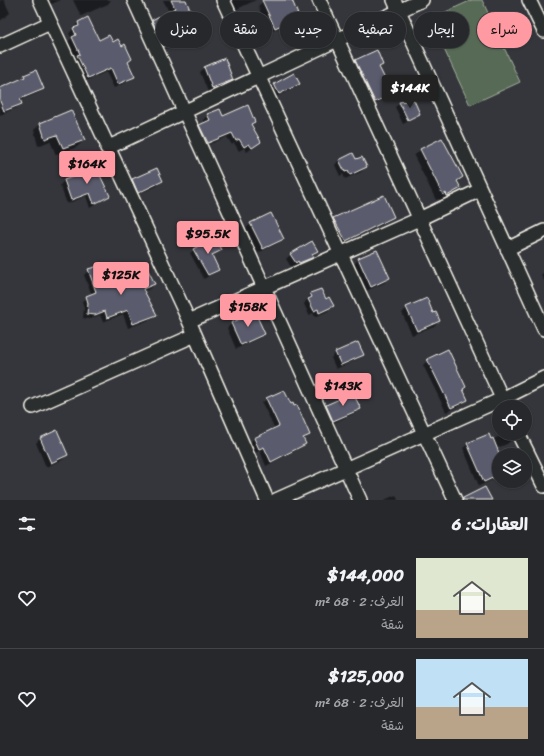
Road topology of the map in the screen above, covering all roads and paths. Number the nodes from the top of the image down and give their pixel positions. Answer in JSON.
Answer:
{"nodes":[{"id":1,"x":40,"y":0,"type":"edge"},
{"id":2,"x":134,"y":0,"type":"edge"},
{"id":3,"x":223,"y":0,"type":"edge"},
{"id":4,"x":319,"y":0,"type":"edge"},
{"id":5,"x":422,"y":0,"type":"edge"},
{"id":6,"x":529,"y":0,"type":"edge"},
{"id":7,"x":396,"y":5,"type":"edge"},
{"id":8,"x":50,"y":23,"type":"junction"},
{"id":9,"x":544,"y":31,"type":"edge"},
{"id":10,"x":338,"y":41,"type":"junction"},
{"id":11,"x":0,"y":46,"type":"edge"},
{"id":12,"x":259,"y":78,"type":"junction"},
{"id":13,"x":185,"y":112,"type":"junction"},
{"id":14,"x":108,"y":148,"type":"junction"},
{"id":15,"x":480,"y":190,"type":"junction"},
{"id":16,"x":419,"y":219,"type":"junction"},
{"id":17,"x":544,"y":231,"type":"edge"},
{"id":18,"x":507,"y":248,"type":"junction"},
{"id":19,"x":340,"y":254,"type":"junction"},
{"id":20,"x":263,"y":287,"type":"junction"},
{"id":21,"x":189,"y":321,"type":"junction"},
{"id":22,"x":544,"y":329,"type":"edge"},
{"id":23,"x":195,"y":335,"type":"junction"},
{"id":24,"x":544,"y":378,"type":"edge"},
{"id":25,"x":503,"y":400,"type":"edge"},
{"id":26,"x":509,"y":400,"type":"edge"},
{"id":27,"x":33,"y":407,"type":"dead end"},
{"id":28,"x":492,"y":408,"type":"edge"},
{"id":29,"x":423,"y":434,"type":"junction"},
{"id":30,"x":521,"y":440,"type":"edge"},
{"id":31,"x":345,"y":469,"type":"junction"},
{"id":32,"x":544,"y":486,"type":"edge"},
{"id":33,"x":267,"y":500,"type":"edge"},
{"id":34,"x":276,"y":500,"type":"edge"},
{"id":35,"x":360,"y":500,"type":"edge"},
{"id":36,"x":456,"y":500,"type":"edge"}],
"edges":[{"from":1,"to":8,"type":"street"},
{"from":2,"to":13,"type":"street"},
{"from":3,"to":12,"type":"street"},
{"from":4,"to":10,"type":"street"},
{"from":5,"to":7,"type":"street"},
{"from":6,"to":9,"type":"street"},
{"from":7,"to":10,"type":"street"},
{"from":7,"to":15,"type":"street"},
{"from":8,"to":11,"type":"street"},
{"from":8,"to":14,"type":"street"},
{"from":10,"to":12,"type":"street"},
{"from":10,"to":16,"type":"street"},
{"from":12,"to":13,"type":"street"},
{"from":12,"to":19,"type":"street"},
{"from":13,"to":14,"type":"street"},
{"from":13,"to":20,"type":"street"},
{"from":14,"to":21,"type":"street"},
{"from":15,"to":16,"type":"street"},
{"from":15,"to":18,"type":"street"},
{"from":16,"to":19,"type":"street"},
{"from":16,"to":25,"type":"street"},
{"from":17,"to":18,"type":"street"},
{"from":18,"to":22,"type":"street"},
{"from":19,"to":20,"type":"street"},
{"from":19,"to":29,"type":"street"},
{"from":20,"to":21,"type":"street"},
{"from":20,"to":31,"type":"street"},
{"from":21,"to":23,"type":"street"},
{"from":23,"to":27,"type":"street"},
{"from":23,"to":33,"type":"street"},
{"from":24,"to":26,"type":"street"},
{"from":28,"to":29,"type":"street"},
{"from":29,"to":31,"type":"street"},
{"from":29,"to":36,"type":"street"},
{"from":30,"to":32,"type":"street"},
{"from":31,"to":34,"type":"street"},
{"from":31,"to":35,"type":"street"}]}
